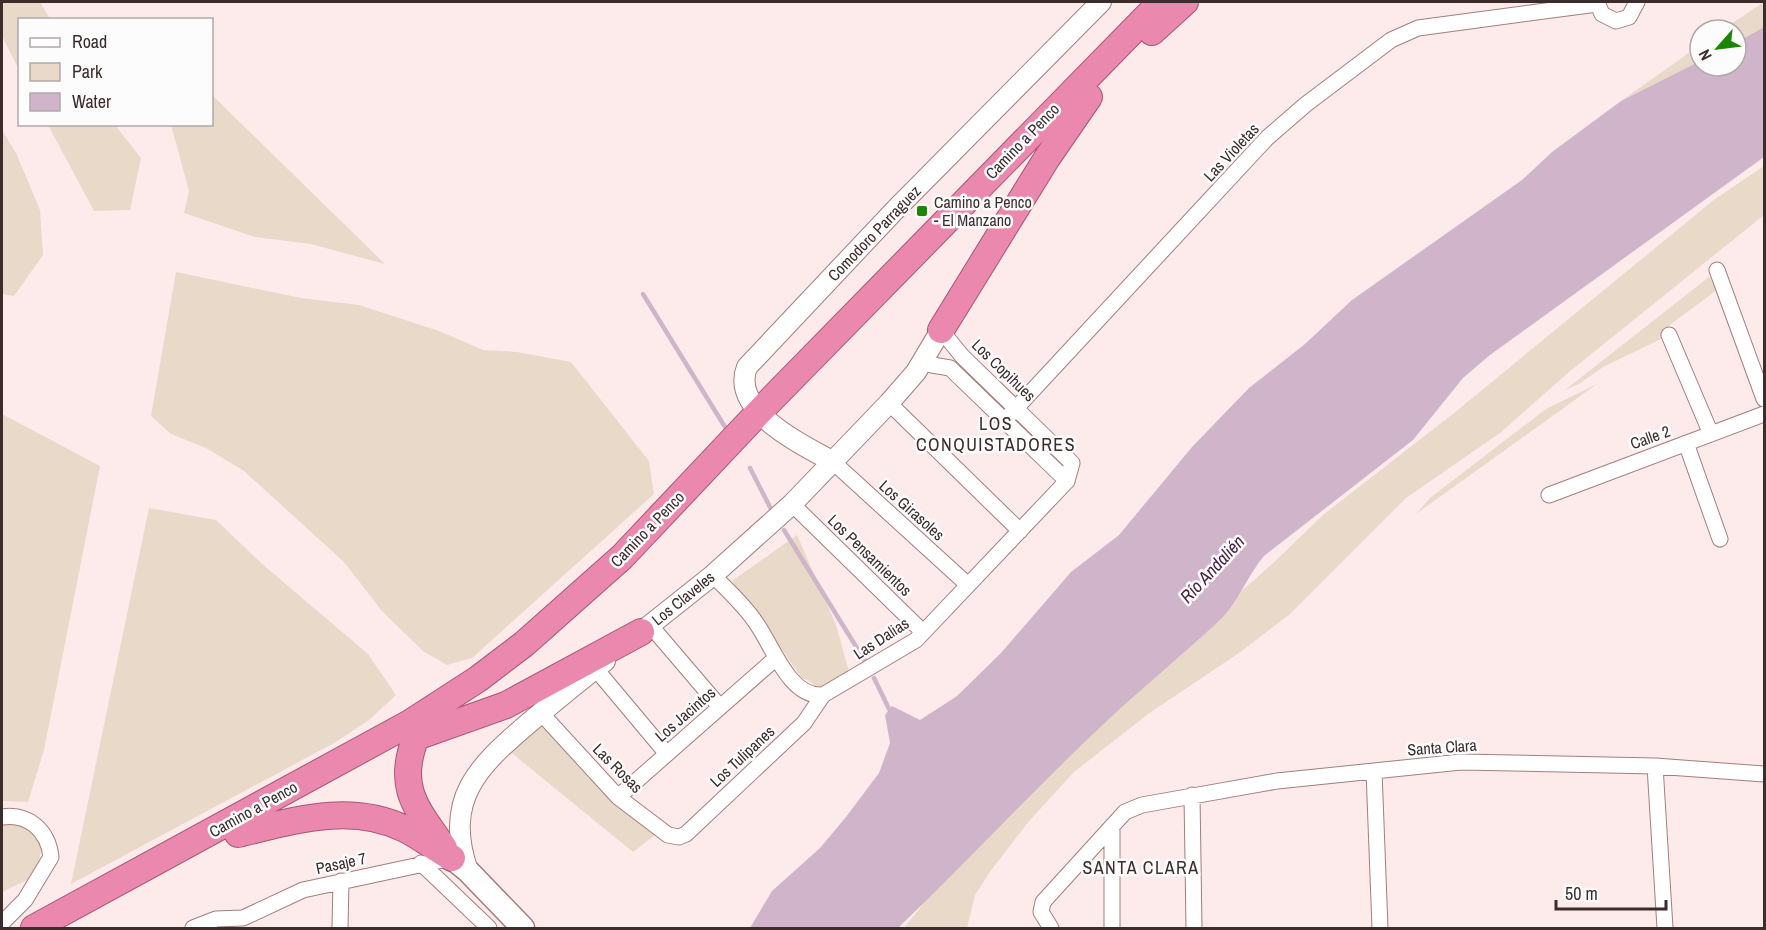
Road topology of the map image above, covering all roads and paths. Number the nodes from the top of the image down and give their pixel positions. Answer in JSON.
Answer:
{"nodes":[{"id":1,"x":1101,"y":2,"type":"edge"},
{"id":2,"x":1153,"y":2,"type":"edge"},
{"id":3,"x":1161,"y":2,"type":"edge"},
{"id":4,"x":1185,"y":2,"type":"edge"},
{"id":5,"x":1568,"y":2,"type":"edge"},
{"id":6,"x":1637,"y":2,"type":"edge"},
{"id":7,"x":1597,"y":3,"type":"edge"},
{"id":8,"x":1545,"y":11,"type":"junction"},
{"id":9,"x":1131,"y":30,"type":"junction"},
{"id":10,"x":1089,"y":98,"type":"junction"},
{"id":11,"x":1717,"y":270,"type":"dead end"},
{"id":12,"x":941,"y":330,"type":"junction"},
{"id":13,"x":1669,"y":335,"type":"dead end"},
{"id":14,"x":921,"y":363,"type":"junction"},
{"id":15,"x":1764,"y":399,"type":"edge"},
{"id":16,"x":889,"y":404,"type":"junction"},
{"id":17,"x":1017,"y":409,"type":"junction"},
{"id":18,"x":1764,"y":414,"type":"edge"},
{"id":19,"x":765,"y":417,"type":"junction"},
{"id":20,"x":1005,"y":420,"type":"junction"},
{"id":21,"x":1711,"y":434,"type":"junction"},
{"id":22,"x":1686,"y":443,"type":"junction"},
{"id":23,"x":832,"y":461,"type":"junction"},
{"id":24,"x":1067,"y":481,"type":"junction"},
{"id":25,"x":1549,"y":495,"type":"dead end"},
{"id":26,"x":792,"y":504,"type":"junction"},
{"id":27,"x":1020,"y":531,"type":"junction"},
{"id":28,"x":1720,"y":540,"type":"dead end"},
{"id":29,"x":714,"y":575,"type":"junction"},
{"id":30,"x":968,"y":585,"type":"junction"},
{"id":31,"x":646,"y":628,"type":"junction"},
{"id":32,"x":923,"y":632,"type":"junction"},
{"id":33,"x":776,"y":658,"type":"junction"},
{"id":34,"x":595,"y":668,"type":"junction"},
{"id":35,"x":823,"y":695,"type":"junction"},
{"id":36,"x":720,"y":707,"type":"junction"},
{"id":37,"x":541,"y":713,"type":"junction"},
{"id":38,"x":416,"y":737,"type":"junction"},
{"id":39,"x":667,"y":754,"type":"junction"},
{"id":40,"x":1655,"y":766,"type":"junction"},
{"id":41,"x":1374,"y":771,"type":"junction"},
{"id":42,"x":1764,"y":774,"type":"edge"},
{"id":43,"x":1192,"y":795,"type":"junction"},
{"id":44,"x":618,"y":797,"type":"junction"},
{"id":45,"x":2,"y":817,"type":"edge"},
{"id":46,"x":1112,"y":826,"type":"junction"},
{"id":47,"x":238,"y":834,"type":"junction"},
{"id":48,"x":679,"y":837,"type":"joint"},
{"id":49,"x":421,"y":863,"type":"junction"},
{"id":50,"x":460,"y":865,"type":"junction"},
{"id":51,"x":341,"y":881,"type":"junction"},
{"id":52,"x":2,"y":923,"type":"edge"},
{"id":53,"x":248,"y":923,"type":"edge"},
{"id":54,"x":33,"y":928,"type":"edge"},
{"id":55,"x":64,"y":928,"type":"edge"},
{"id":56,"x":193,"y":928,"type":"edge"},
{"id":57,"x":340,"y":928,"type":"edge"},
{"id":58,"x":489,"y":928,"type":"edge"},
{"id":59,"x":523,"y":928,"type":"edge"},
{"id":60,"x":1051,"y":928,"type":"edge"},
{"id":61,"x":1112,"y":928,"type":"edge"},
{"id":62,"x":1194,"y":928,"type":"edge"},
{"id":63,"x":1380,"y":928,"type":"edge"},
{"id":64,"x":1665,"y":928,"type":"edge"}],
"edges":[{"from":1,"to":19,"type":"street","name":"Comodoro Parraguez"},
{"from":2,"to":9,"type":"highway"},
{"from":3,"to":9,"type":"highway","name":"Camino a Penco"},
{"from":4,"to":10,"type":"highway","name":"Camino a Penco"},
{"from":5,"to":8,"type":"street"},
{"from":6,"to":7,"type":"street"},
{"from":7,"to":8,"type":"street"},
{"from":8,"to":17,"type":"street","name":"Las Violetas"},
{"from":9,"to":19,"type":"highway","name":"Camino a Penco"},
{"from":10,"to":12,"type":"highway"},
{"from":10,"to":19,"type":"highway","name":"Camino a Penco"},
{"from":11,"to":15,"type":"street"},
{"from":12,"to":14,"type":"street","name":"Los Claveles"},
{"from":12,"to":17,"type":"street","name":"Los Copihues"},
{"from":13,"to":21,"type":"street"},
{"from":14,"to":16,"type":"street","name":"Los Claveles"},
{"from":14,"to":20,"type":"street"},
{"from":16,"to":23,"type":"street","name":"Los Claveles"},
{"from":16,"to":27,"type":"street"},
{"from":17,"to":20,"type":"street","name":"Las Violetas"},
{"from":17,"to":24,"type":"street","name":"Los Copihues"},
{"from":18,"to":21,"type":"street","name":"Calle 2"},
{"from":19,"to":23,"type":"street","name":"Comodoro Parraguez"},
{"from":19,"to":38,"type":"highway","name":"Camino a Penco"},
{"from":19,"to":54,"type":"highway","name":"Camino a Penco"},
{"from":20,"to":24,"type":"street"},
{"from":21,"to":22,"type":"street","name":"Calle 2"},
{"from":22,"to":25,"type":"street","name":"Calle 2"},
{"from":22,"to":28,"type":"street"},
{"from":23,"to":26,"type":"street","name":"Los Claveles"},
{"from":23,"to":30,"type":"street","name":"Los Girasoles"},
{"from":24,"to":27,"type":"street","name":"Las Dalias"},
{"from":26,"to":29,"type":"street","name":"Los Claveles"},
{"from":26,"to":32,"type":"street","name":"Los Pensamientos"},
{"from":27,"to":30,"type":"street","name":"Las Dalias"},
{"from":29,"to":31,"type":"street","name":"Los Claveles"},
{"from":29,"to":33,"type":"street"},
{"from":30,"to":32,"type":"street","name":"Las Dalias"},
{"from":31,"to":34,"type":"street","name":"Los Claveles"},
{"from":31,"to":36,"type":"street"},
{"from":31,"to":38,"type":"highway"},
{"from":32,"to":35,"type":"street","name":"Las Dalias"},
{"from":33,"to":35,"type":"street"},
{"from":33,"to":36,"type":"street","name":"Los Jacintos"},
{"from":34,"to":37,"type":"street","name":"Los Claveles"},
{"from":34,"to":39,"type":"street"},
{"from":35,"to":48,"type":"street","name":"Los Tulipanes"},
{"from":36,"to":39,"type":"street","name":"Los Jacintos"},
{"from":37,"to":44,"type":"street","name":"Las Rosas"},
{"from":37,"to":50,"type":"street","name":"Los Claveles"},
{"from":38,"to":47,"type":"highway","name":"Camino a Penco"},
{"from":38,"to":50,"type":"highway"},
{"from":39,"to":44,"type":"street","name":"Los Jacintos"},
{"from":40,"to":41,"type":"street","name":"Santa Clara"},
{"from":40,"to":42,"type":"street","name":"Santa Clara"},
{"from":40,"to":64,"type":"street"},
{"from":41,"to":43,"type":"street","name":"Santa Clara"},
{"from":41,"to":63,"type":"street"},
{"from":43,"to":46,"type":"street","name":"Santa Clara"},
{"from":43,"to":62,"type":"street"},
{"from":44,"to":48,"type":"street","name":"Las Rosas"},
{"from":45,"to":52,"type":"street"},
{"from":46,"to":60,"type":"street"},
{"from":46,"to":61,"type":"street"},
{"from":47,"to":50,"type":"highway"},
{"from":47,"to":55,"type":"highway","name":"Camino a Penco"},
{"from":49,"to":50,"type":"street","name":"Pasaje 7"},
{"from":49,"to":51,"type":"street","name":"Pasaje 7"},
{"from":49,"to":58,"type":"street"},
{"from":50,"to":59,"type":"main road"},
{"from":51,"to":53,"type":"street","name":"Pasaje 7"},
{"from":51,"to":57,"type":"street"},
{"from":53,"to":56,"type":"street"}]}
